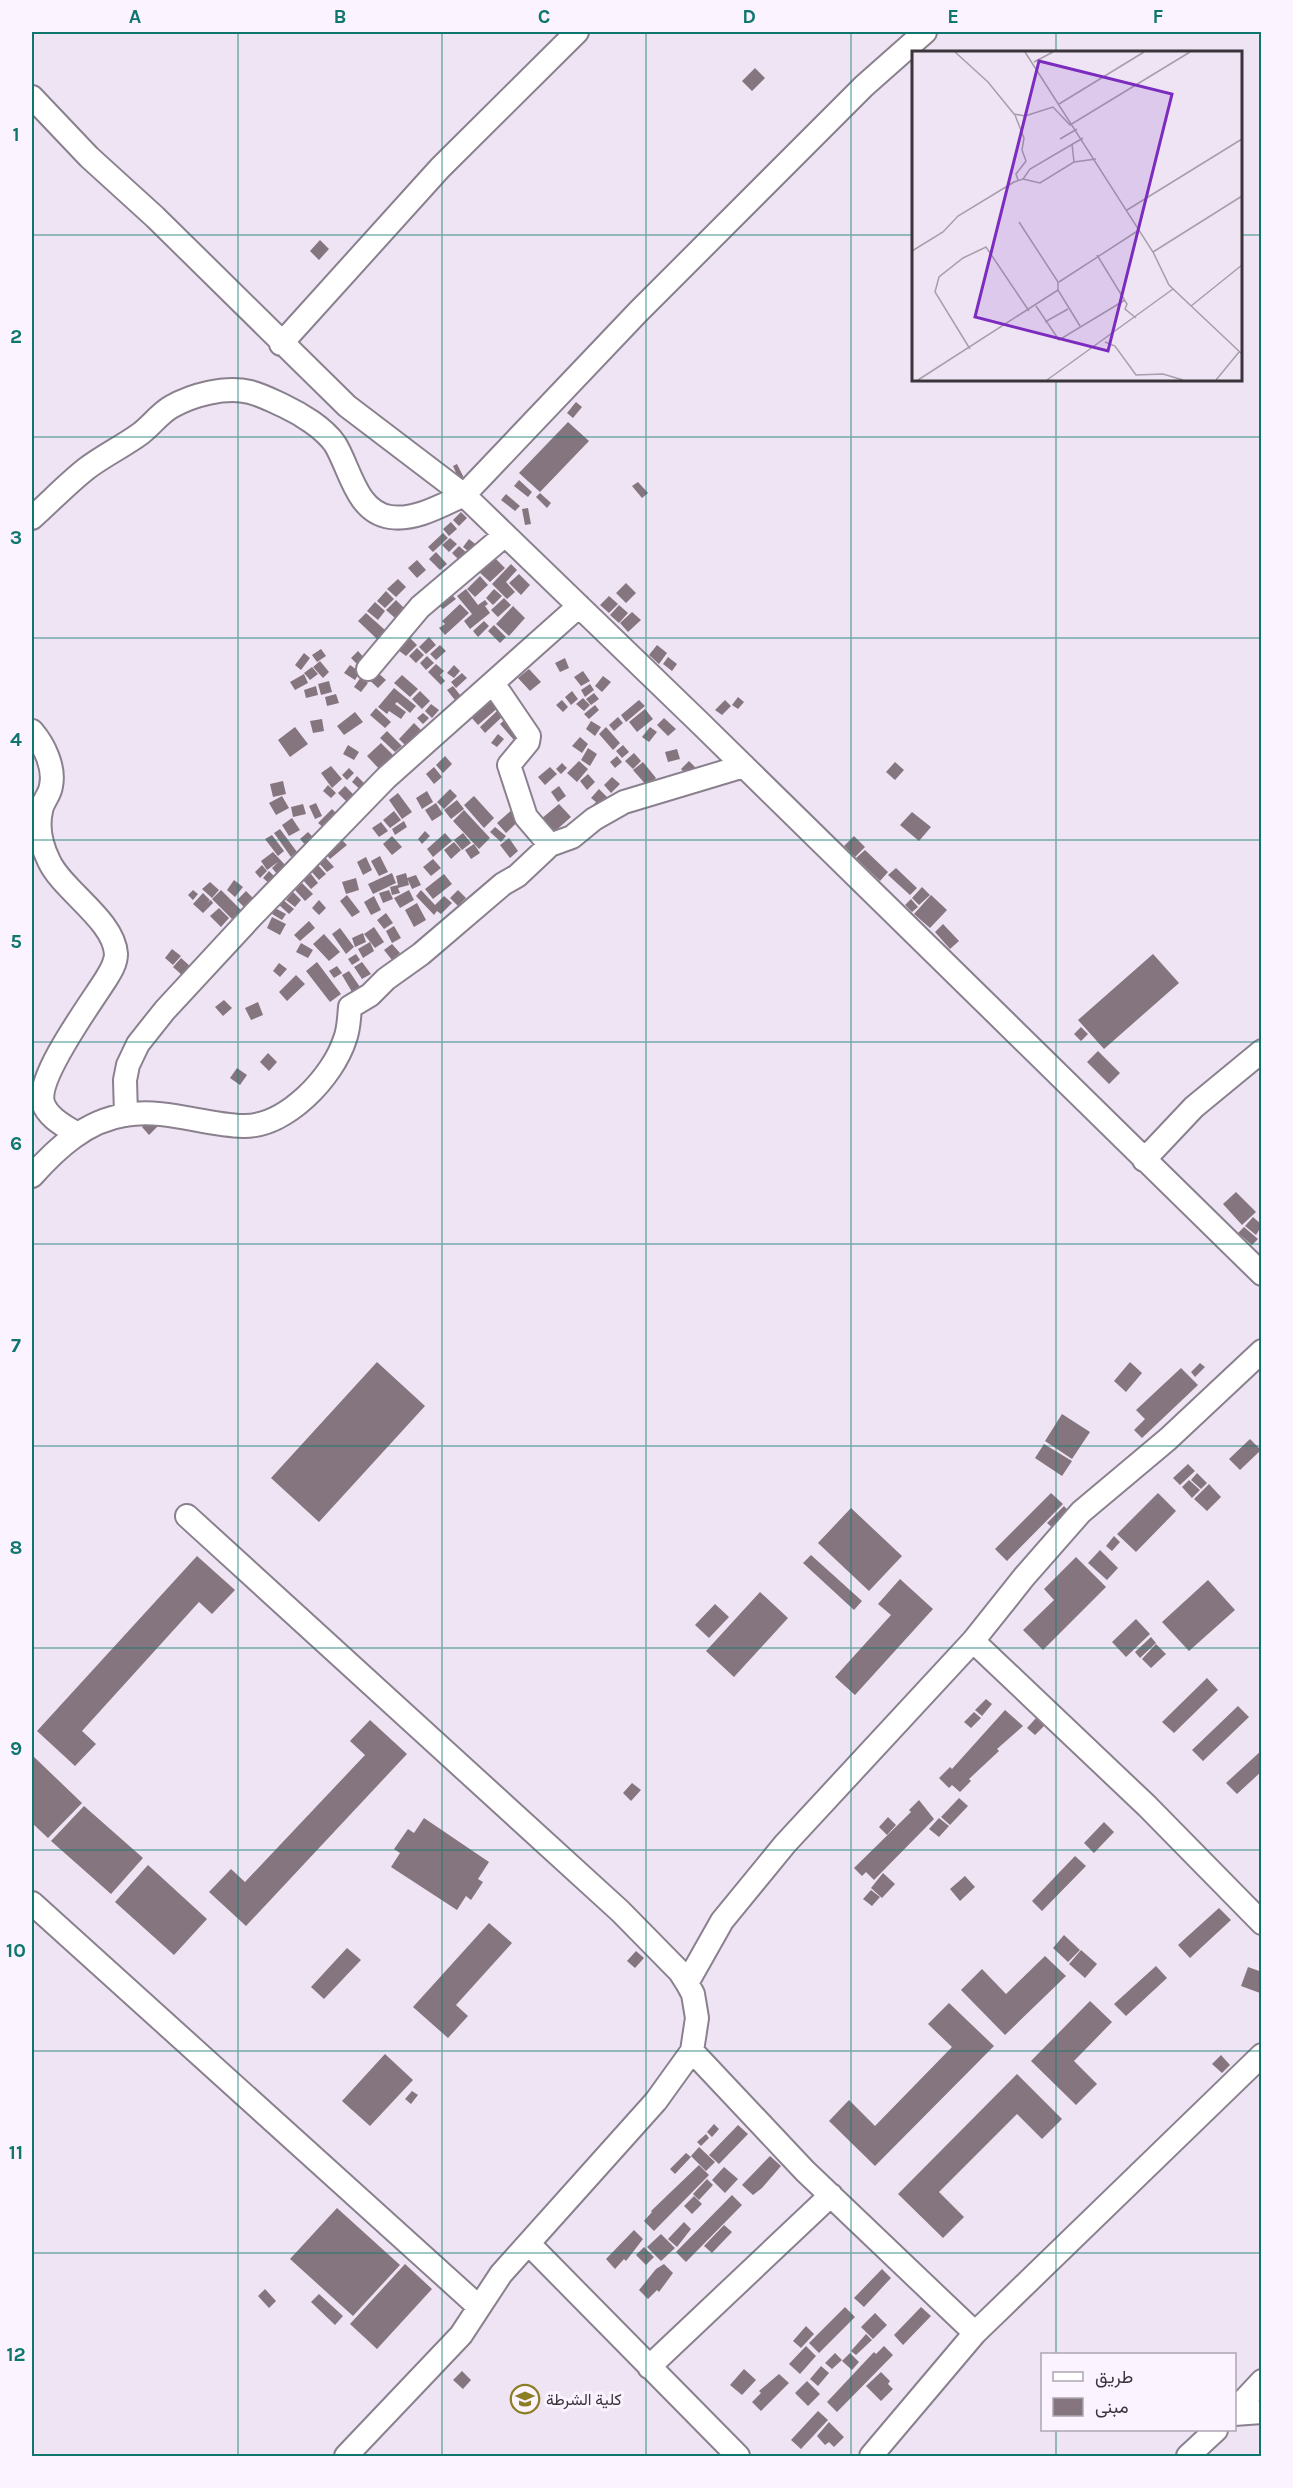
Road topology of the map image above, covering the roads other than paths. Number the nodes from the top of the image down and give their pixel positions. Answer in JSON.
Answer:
{"nodes":[{"id":1,"x":577,"y":32,"type":"edge"},
{"id":2,"x":925,"y":32,"type":"edge"},
{"id":3,"x":32,"y":97,"type":"edge"},
{"id":4,"x":281,"y":344,"type":"junction"},
{"id":5,"x":464,"y":495,"type":"junction"},
{"id":6,"x":32,"y":518,"type":"edge"},
{"id":7,"x":505,"y":535,"type":"junction"},
{"id":8,"x":579,"y":606,"type":"junction"},
{"id":9,"x":368,"y":669,"type":"dead end"},
{"id":10,"x":493,"y":683,"type":"junction"},
{"id":11,"x":32,"y":731,"type":"edge"},
{"id":12,"x":744,"y":766,"type":"junction"},
{"id":13,"x":550,"y":845,"type":"junction"},
{"id":14,"x":1262,"y":1051,"type":"edge"},
{"id":15,"x":126,"y":1114,"type":"junction"},
{"id":16,"x":77,"y":1134,"type":"junction"},
{"id":17,"x":1144,"y":1160,"type":"junction"},
{"id":18,"x":32,"y":1176,"type":"edge"},
{"id":19,"x":1262,"y":1274,"type":"edge"},
{"id":20,"x":1262,"y":1351,"type":"edge"},
{"id":21,"x":187,"y":1516,"type":"dead end"},
{"id":22,"x":973,"y":1641,"type":"junction"},
{"id":23,"x":32,"y":1903,"type":"edge"},
{"id":24,"x":1262,"y":1923,"type":"edge"},
{"id":25,"x":687,"y":1983,"type":"junction"},
{"id":26,"x":692,"y":2051,"type":"junction"},
{"id":27,"x":1262,"y":2055,"type":"edge"},
{"id":28,"x":831,"y":2195,"type":"junction"},
{"id":29,"x":528,"y":2244,"type":"junction"},
{"id":30,"x":479,"y":2307,"type":"junction"},
{"id":31,"x":975,"y":2333,"type":"junction"},
{"id":32,"x":649,"y":2367,"type":"junction"},
{"id":33,"x":1262,"y":2381,"type":"edge"},
{"id":34,"x":1236,"y":2411,"type":"edge"},
{"id":35,"x":1262,"y":2412,"type":"edge"},
{"id":36,"x":1236,"y":2413,"type":"edge"},
{"id":37,"x":1215,"y":2431,"type":"edge"},
{"id":38,"x":346,"y":2457,"type":"edge"},
{"id":39,"x":738,"y":2457,"type":"edge"},
{"id":40,"x":871,"y":2457,"type":"edge"},
{"id":41,"x":1188,"y":2457,"type":"edge"}],
"edges":[{"from":1,"to":4,"type":"street"},
{"from":2,"to":5,"type":"street"},
{"from":3,"to":4,"type":"street"},
{"from":4,"to":5,"type":"street"},
{"from":5,"to":6,"type":"street"},
{"from":5,"to":7,"type":"street"},
{"from":7,"to":8,"type":"street"},
{"from":7,"to":9,"type":"street"},
{"from":8,"to":10,"type":"street"},
{"from":8,"to":12,"type":"street"},
{"from":10,"to":13,"type":"street"},
{"from":10,"to":15,"type":"street"},
{"from":11,"to":16,"type":"street"},
{"from":12,"to":13,"type":"street"},
{"from":12,"to":17,"type":"street"},
{"from":13,"to":15,"type":"street"},
{"from":14,"to":17,"type":"street"},
{"from":15,"to":16,"type":"street"},
{"from":16,"to":18,"type":"street"},
{"from":17,"to":19,"type":"street"},
{"from":20,"to":22,"type":"street"},
{"from":21,"to":25,"type":"street"},
{"from":22,"to":24,"type":"street"},
{"from":22,"to":25,"type":"street"},
{"from":23,"to":30,"type":"street"},
{"from":25,"to":26,"type":"street"},
{"from":26,"to":28,"type":"street"},
{"from":26,"to":29,"type":"street"},
{"from":27,"to":31,"type":"street"},
{"from":28,"to":31,"type":"street"},
{"from":28,"to":32,"type":"street"},
{"from":29,"to":30,"type":"street"},
{"from":29,"to":32,"type":"street"},
{"from":30,"to":38,"type":"street"},
{"from":31,"to":40,"type":"street"},
{"from":32,"to":39,"type":"street"},
{"from":33,"to":34,"type":"street"},
{"from":35,"to":36,"type":"street"},
{"from":37,"to":41,"type":"street"}]}
